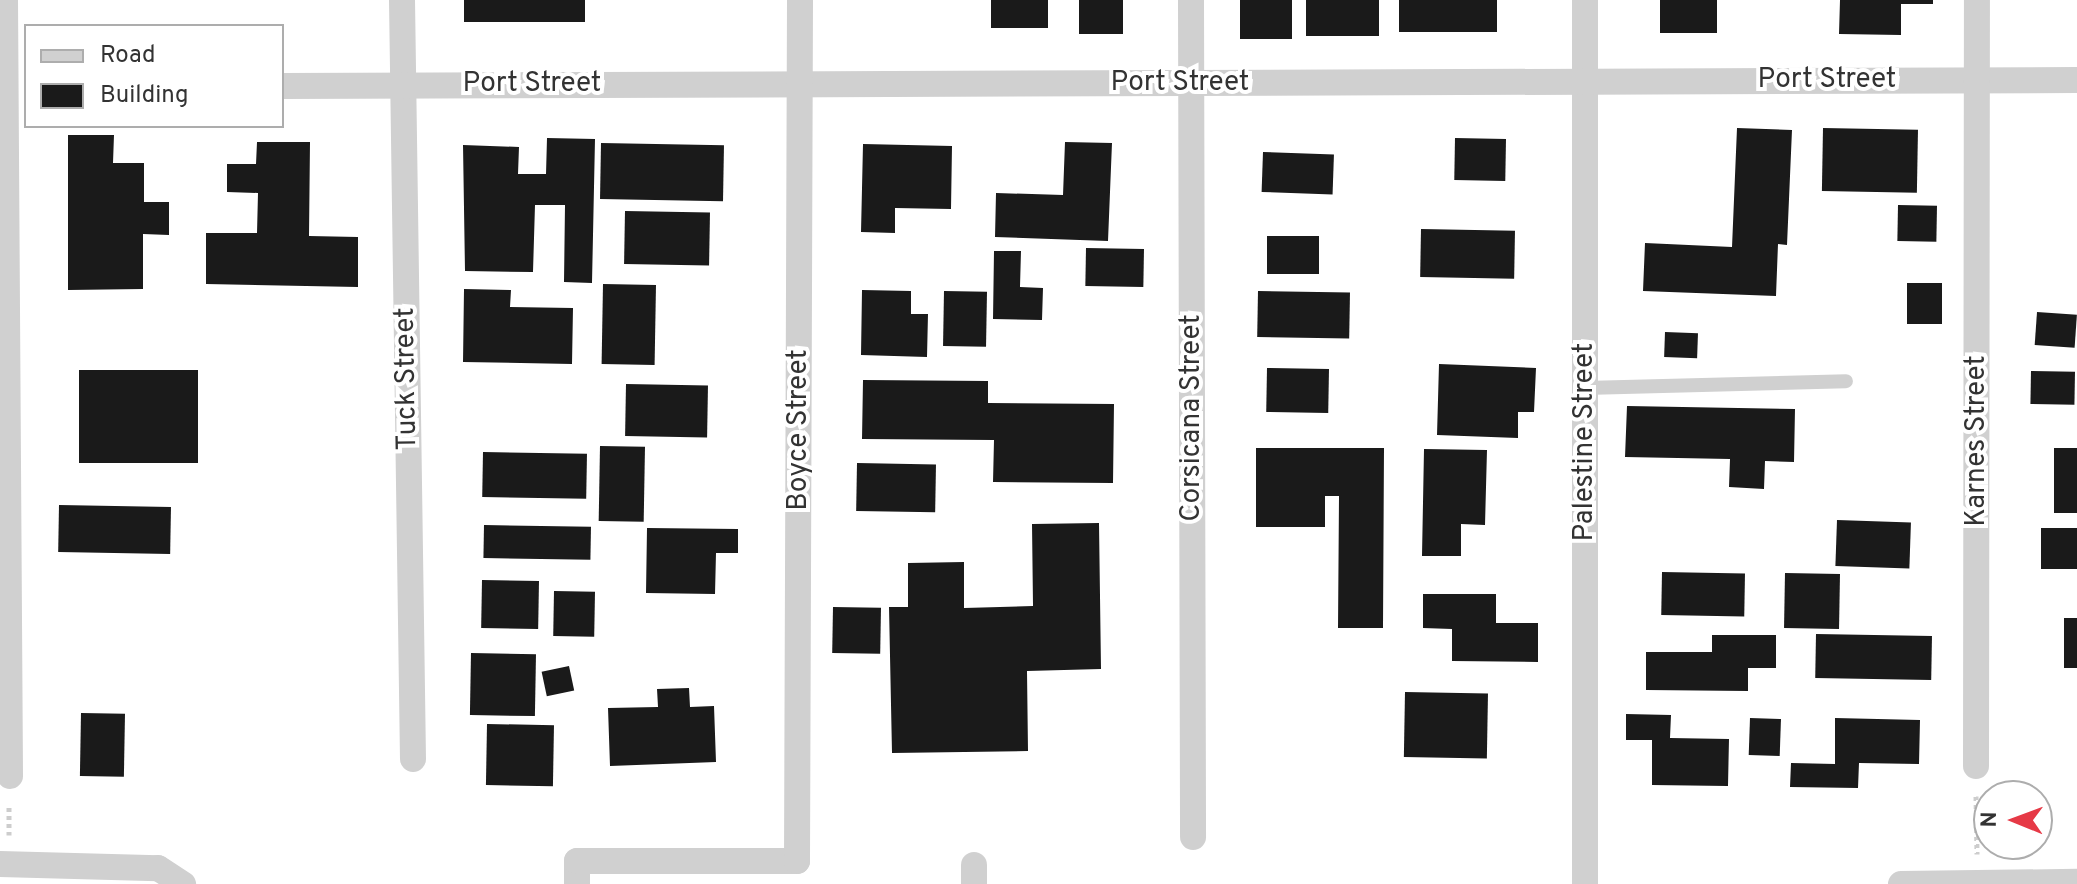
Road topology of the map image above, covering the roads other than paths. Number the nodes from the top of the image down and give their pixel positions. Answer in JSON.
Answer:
{"nodes":[{"id":1,"x":5,"y":0,"type":"edge"},
{"id":2,"x":402,"y":0,"type":"edge"},
{"id":3,"x":800,"y":0,"type":"edge"},
{"id":4,"x":1191,"y":0,"type":"edge"},
{"id":5,"x":1585,"y":0,"type":"edge"},
{"id":6,"x":1977,"y":0,"type":"edge"},
{"id":7,"x":1585,"y":80,"type":"junction"},
{"id":8,"x":1978,"y":80,"type":"junction"},
{"id":9,"x":2077,"y":80,"type":"edge"},
{"id":10,"x":801,"y":83,"type":"junction"},
{"id":11,"x":1191,"y":83,"type":"junction"},
{"id":12,"x":402,"y":85,"type":"junction"},
{"id":13,"x":284,"y":86,"type":"edge"},
{"id":14,"x":10,"y":90,"type":"edge"},
{"id":15,"x":1846,"y":381,"type":"dead end"},
{"id":16,"x":1585,"y":388,"type":"junction"},
{"id":17,"x":413,"y":759,"type":"dead end"},
{"id":18,"x":1976,"y":766,"type":"road end"},
{"id":19,"x":10,"y":786,"type":"road end"},
{"id":20,"x":1193,"y":837,"type":"dead end"},
{"id":21,"x":4,"y":855,"type":"edge"},
{"id":22,"x":577,"y":872,"type":"edge"},
{"id":23,"x":2077,"y":882,"type":"edge"},
{"id":24,"x":1977,"y":883,"type":"edge"},
{"id":25,"x":183,"y":884,"type":"edge"},
{"id":26,"x":1585,"y":884,"type":"edge"},
{"id":27,"x":1901,"y":884,"type":"edge"}],
"edges":[{"from":1,"to":14,"type":"street"},
{"from":2,"to":12,"type":"street","name":"Tuck Street"},
{"from":3,"to":10,"type":"street","name":"Boyce Street"},
{"from":4,"to":11,"type":"street","name":"Corsicana Street"},
{"from":5,"to":7,"type":"street","name":"Palestine Street"},
{"from":6,"to":8,"type":"street","name":"Karnes Street"},
{"from":7,"to":8,"type":"street","name":"Port Street"},
{"from":7,"to":11,"type":"street","name":"Port Street"},
{"from":7,"to":16,"type":"street","name":"Palestine Street"},
{"from":8,"to":9,"type":"street","name":"Port Street"},
{"from":8,"to":18,"type":"street","name":"Karnes Street"},
{"from":10,"to":11,"type":"street","name":"Port Street"},
{"from":10,"to":12,"type":"street","name":"Port Street"},
{"from":10,"to":22,"type":"street","name":"Boyce Street"},
{"from":11,"to":20,"type":"street","name":"Corsicana Street"},
{"from":12,"to":13,"type":"street","name":"Port Street"},
{"from":12,"to":17,"type":"street","name":"Tuck Street"},
{"from":14,"to":19,"type":"street"},
{"from":15,"to":16,"type":"lane"},
{"from":16,"to":26,"type":"street","name":"Palestine Street"},
{"from":21,"to":25,"type":"street"},
{"from":23,"to":24,"type":"street"},
{"from":24,"to":27,"type":"street"}]}
